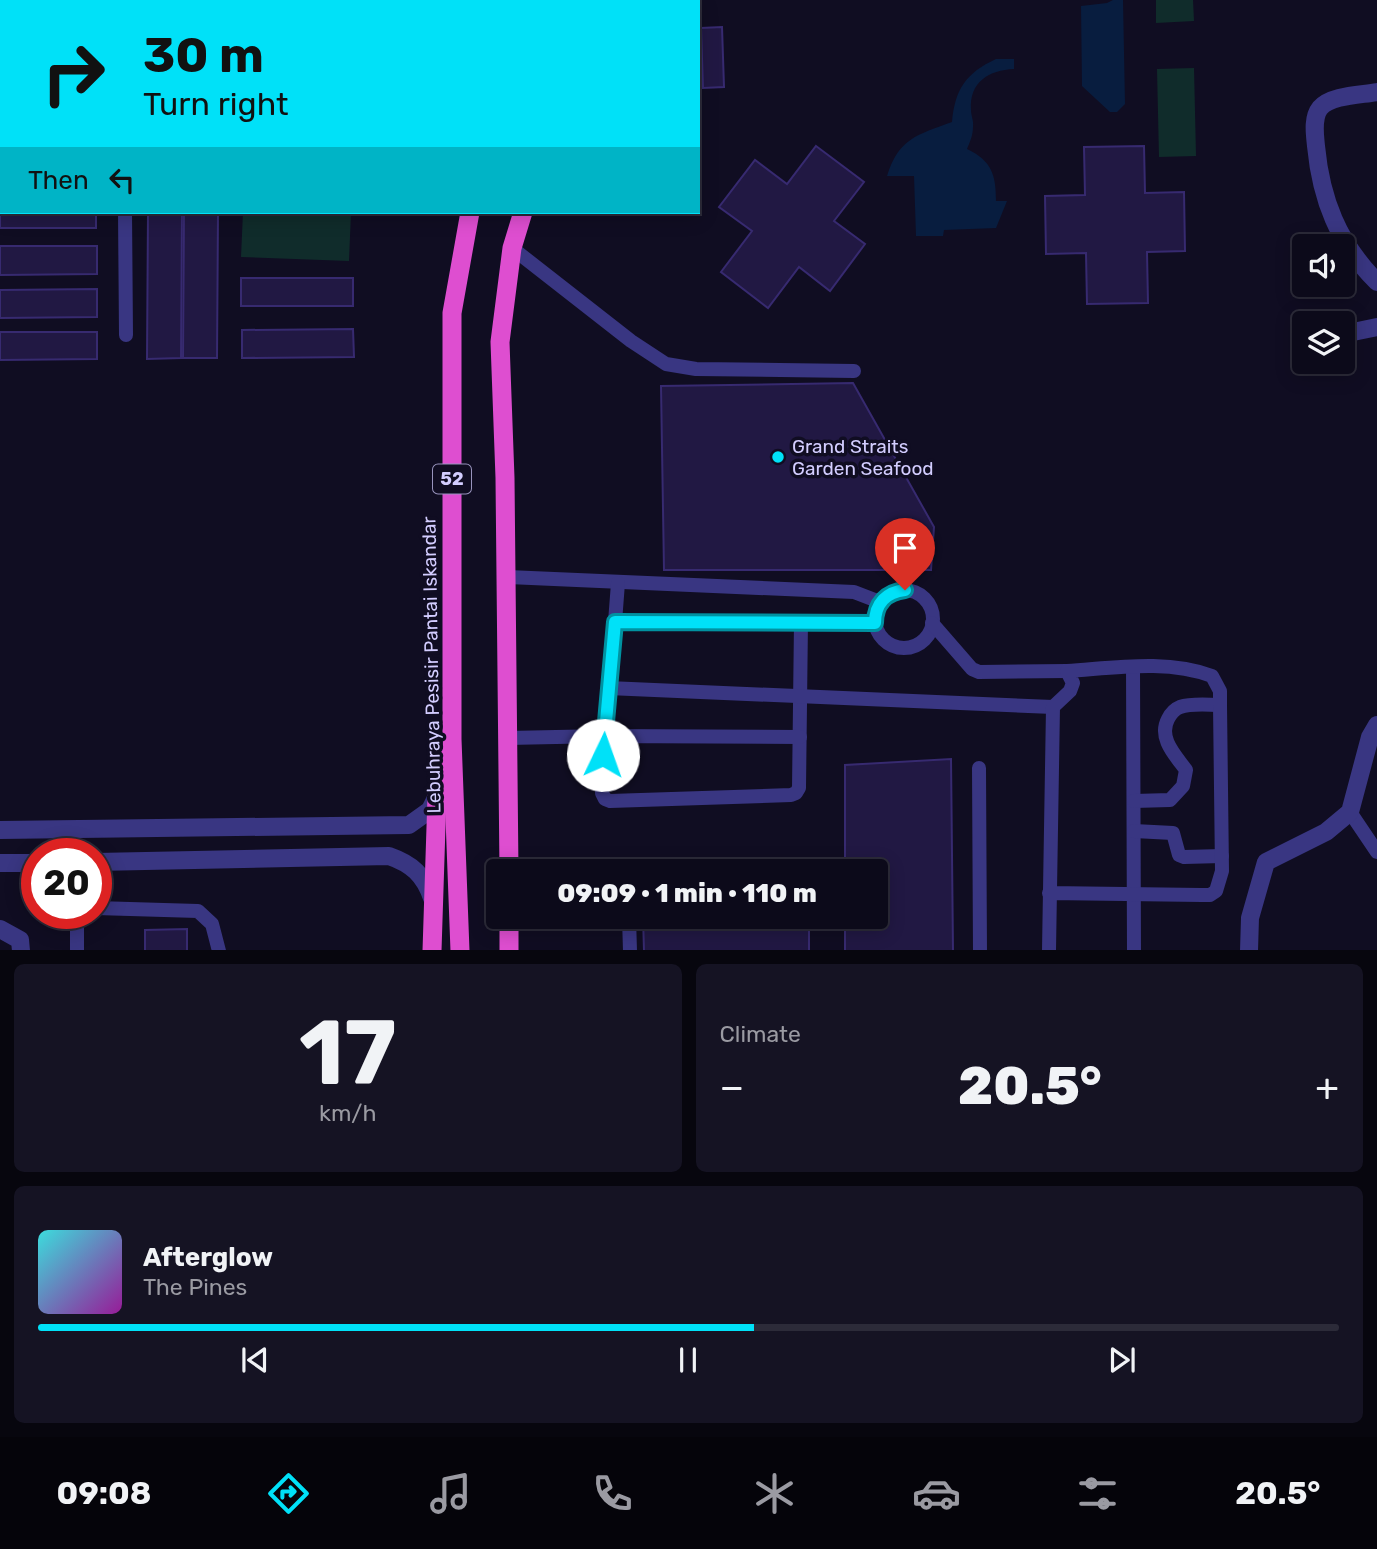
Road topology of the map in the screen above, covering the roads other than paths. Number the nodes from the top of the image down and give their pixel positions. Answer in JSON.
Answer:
{"nodes":[{"id":1,"x":1377,"y":92,"type":"edge"},
{"id":2,"x":125,"y":214,"type":"edge"},
{"id":3,"x":470,"y":214,"type":"edge"},
{"id":4,"x":522,"y":214,"type":"edge"},
{"id":5,"x":512,"y":248,"type":"junction"},
{"id":6,"x":1377,"y":282,"type":"edge"},
{"id":7,"x":1377,"y":327,"type":"edge"},
{"id":8,"x":1355,"y":332,"type":"edge"},
{"id":9,"x":126,"y":335,"type":"dead end"},
{"id":10,"x":854,"y":371,"type":"dead end"},
{"id":11,"x":506,"y":577,"type":"junction"},
{"id":12,"x":618,"y":583,"type":"junction"},
{"id":13,"x":880,"y":602,"type":"junction"},
{"id":14,"x":615,"y":622,"type":"junction"},
{"id":15,"x":801,"y":622,"type":"junction"},
{"id":16,"x":875,"y":623,"type":"junction"},
{"id":17,"x":932,"y":623,"type":"junction"},
{"id":18,"x":1133,"y":667,"type":"junction"},
{"id":19,"x":1067,"y":671,"type":"junction"},
{"id":20,"x":608,"y":688,"type":"junction"},
{"id":21,"x":799,"y":695,"type":"junction"},
{"id":22,"x":1220,"y":705,"type":"junction"},
{"id":23,"x":1053,"y":707,"type":"junction"},
{"id":24,"x":1377,"y":725,"type":"edge"},
{"id":25,"x":604,"y":736,"type":"junction"},
{"id":26,"x":800,"y":737,"type":"junction"},
{"id":27,"x":508,"y":738,"type":"junction"},
{"id":28,"x":452,"y":740,"type":"junction"},
{"id":29,"x":979,"y":768,"type":"dead end"},
{"id":30,"x":437,"y":796,"type":"junction"},
{"id":31,"x":1134,"y":801,"type":"junction"},
{"id":32,"x":1350,"y":812,"type":"junction"},
{"id":33,"x":0,"y":830,"type":"edge"},
{"id":34,"x":1133,"y":831,"type":"junction"},
{"id":35,"x":1377,"y":852,"type":"edge"},
{"id":36,"x":1222,"y":856,"type":"junction"},
{"id":37,"x":509,"y":859,"type":"edge"},
{"id":38,"x":112,"y":862,"type":"edge"},
{"id":39,"x":0,"y":863,"type":"edge"},
{"id":40,"x":21,"y":863,"type":"edge"},
{"id":41,"x":1049,"y":893,"type":"junction"},
{"id":42,"x":1134,"y":895,"type":"junction"},
{"id":43,"x":432,"y":898,"type":"junction"},
{"id":44,"x":112,"y":908,"type":"edge"},
{"id":45,"x":0,"y":929,"type":"edge"},
{"id":46,"x":77,"y":929,"type":"edge"},
{"id":47,"x":509,"y":929,"type":"edge"},
{"id":48,"x":629,"y":929,"type":"edge"},
{"id":49,"x":21,"y":950,"type":"edge"},
{"id":50,"x":77,"y":950,"type":"edge"},
{"id":51,"x":219,"y":950,"type":"edge"},
{"id":52,"x":432,"y":950,"type":"edge"},
{"id":53,"x":460,"y":950,"type":"edge"},
{"id":54,"x":509,"y":950,"type":"edge"},
{"id":55,"x":630,"y":950,"type":"edge"},
{"id":56,"x":980,"y":950,"type":"edge"},
{"id":57,"x":1049,"y":950,"type":"edge"},
{"id":58,"x":1134,"y":950,"type":"edge"},
{"id":59,"x":1249,"y":950,"type":"edge"}],
"edges":[{"from":1,"to":6,"type":"street"},
{"from":2,"to":9,"type":"lane"},
{"from":3,"to":28,"type":"highway","name":"Lebuhraya Pesisir Pantai Iskandar","number":"52"},
{"from":4,"to":5,"type":"highway"},
{"from":5,"to":10,"type":"lane"},
{"from":5,"to":11,"type":"highway"},
{"from":7,"to":8,"type":"street"},
{"from":11,"to":12,"type":"lane"},
{"from":11,"to":27,"type":"highway"},
{"from":12,"to":13,"type":"lane"},
{"from":12,"to":14,"type":"lane"},
{"from":13,"to":16,"type":"lane"},
{"from":13,"to":17,"type":"lane"},
{"from":14,"to":15,"type":"lane"},
{"from":14,"to":20,"type":"lane"},
{"from":15,"to":16,"type":"lane"},
{"from":15,"to":21,"type":"lane"},
{"from":16,"to":17,"type":"lane"},
{"from":17,"to":19,"type":"lane"},
{"from":18,"to":19,"type":"lane"},
{"from":18,"to":22,"type":"lane"},
{"from":18,"to":31,"type":"lane"},
{"from":19,"to":23,"type":"lane"},
{"from":20,"to":21,"type":"lane"},
{"from":20,"to":25,"type":"lane"},
{"from":21,"to":23,"type":"lane"},
{"from":21,"to":26,"type":"lane"},
{"from":22,"to":31,"type":"lane"},
{"from":22,"to":36,"type":"lane"},
{"from":23,"to":41,"type":"lane"},
{"from":24,"to":32,"type":"street"},
{"from":25,"to":26,"type":"lane"},
{"from":25,"to":26,"type":"lane"},
{"from":25,"to":27,"type":"lane"},
{"from":27,"to":37,"type":"highway"},
{"from":28,"to":30,"type":"highway"},
{"from":28,"to":53,"type":"highway","name":"Lebuhraya Pesisir Pantai Iskandar","number":"52"},
{"from":29,"to":56,"type":"lane"},
{"from":30,"to":33,"type":"street"},
{"from":30,"to":43,"type":"highway"},
{"from":31,"to":34,"type":"lane"},
{"from":32,"to":35,"type":"lane"},
{"from":32,"to":59,"type":"street"},
{"from":34,"to":36,"type":"lane"},
{"from":34,"to":42,"type":"lane"},
{"from":36,"to":42,"type":"lane"},
{"from":38,"to":43,"type":"street"},
{"from":39,"to":40,"type":"street"},
{"from":41,"to":42,"type":"lane"},
{"from":41,"to":57,"type":"lane"},
{"from":42,"to":58,"type":"lane"},
{"from":43,"to":52,"type":"highway"},
{"from":44,"to":51,"type":"lane"},
{"from":45,"to":49,"type":"street"},
{"from":46,"to":50,"type":"lane"},
{"from":47,"to":54,"type":"highway"},
{"from":48,"to":55,"type":"lane"}]}
